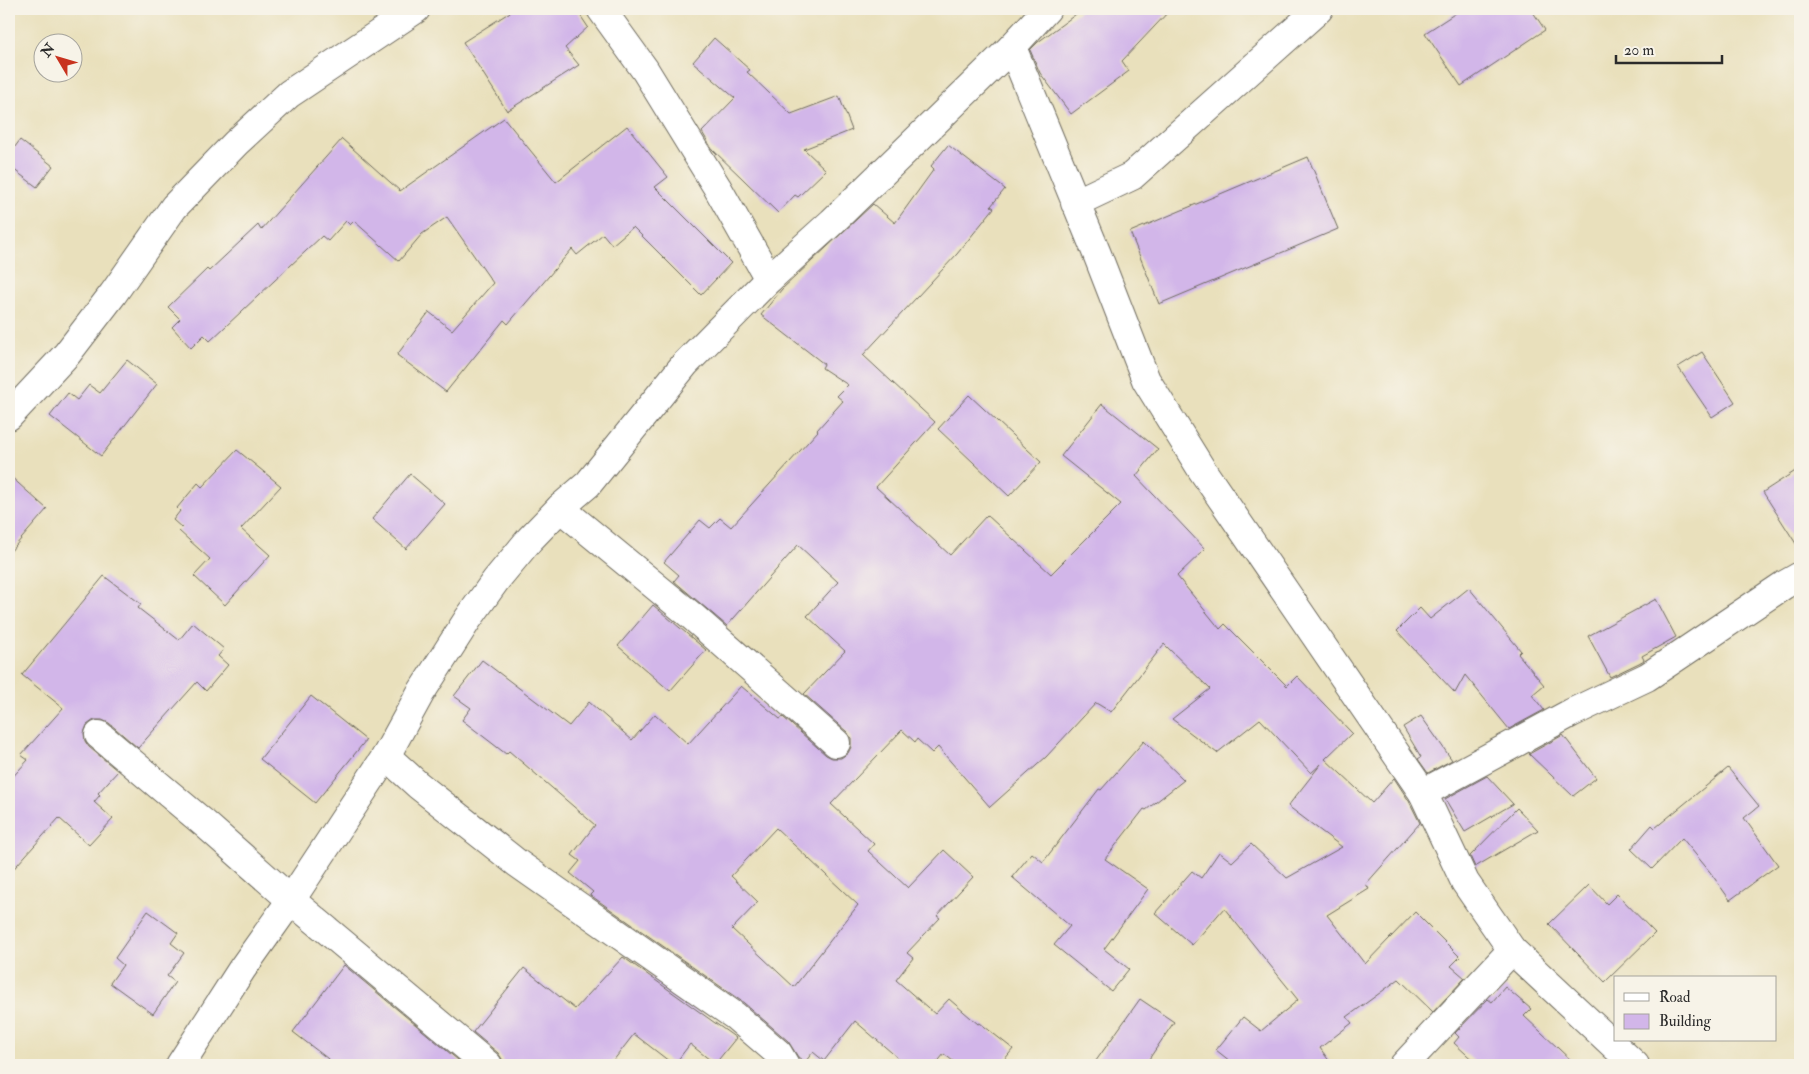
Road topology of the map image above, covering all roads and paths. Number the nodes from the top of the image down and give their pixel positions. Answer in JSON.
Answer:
{"nodes":[{"id":1,"x":416,"y":9,"type":"edge"},
{"id":2,"x":601,"y":9,"type":"edge"},
{"id":3,"x":1047,"y":9,"type":"edge"},
{"id":4,"x":1319,"y":9,"type":"edge"},
{"id":5,"x":1012,"y":48,"type":"junction"},
{"id":6,"x":1075,"y":203,"type":"junction"},
{"id":7,"x":769,"y":279,"type":"junction"},
{"id":8,"x":9,"y":416,"type":"edge"},
{"id":9,"x":560,"y":508,"type":"junction"},
{"id":10,"x":1800,"y":576,"type":"edge"},
{"id":11,"x":99,"y":735,"type":"dead end"},
{"id":12,"x":836,"y":743,"type":"dead end"},
{"id":13,"x":386,"y":756,"type":"junction"},
{"id":14,"x":1423,"y":793,"type":"junction"},
{"id":15,"x":291,"y":900,"type":"junction"},
{"id":16,"x":1512,"y":950,"type":"junction"},
{"id":17,"x":180,"y":1065,"type":"edge"},
{"id":18,"x":488,"y":1065,"type":"edge"},
{"id":19,"x":785,"y":1065,"type":"edge"},
{"id":20,"x":1404,"y":1065,"type":"edge"},
{"id":21,"x":1635,"y":1065,"type":"edge"}],
"edges":[{"from":1,"to":8,"type":"street"},
{"from":2,"to":7,"type":"street"},
{"from":3,"to":5,"type":"street"},
{"from":4,"to":6,"type":"street"},
{"from":5,"to":6,"type":"street"},
{"from":5,"to":7,"type":"street"},
{"from":6,"to":14,"type":"street"},
{"from":7,"to":9,"type":"street"},
{"from":9,"to":12,"type":"street"},
{"from":9,"to":13,"type":"street"},
{"from":10,"to":14,"type":"street"},
{"from":11,"to":15,"type":"street"},
{"from":13,"to":15,"type":"street"},
{"from":13,"to":19,"type":"street"},
{"from":14,"to":16,"type":"street"},
{"from":15,"to":17,"type":"street"},
{"from":15,"to":18,"type":"street"},
{"from":16,"to":20,"type":"street"},
{"from":16,"to":21,"type":"street"}]}
